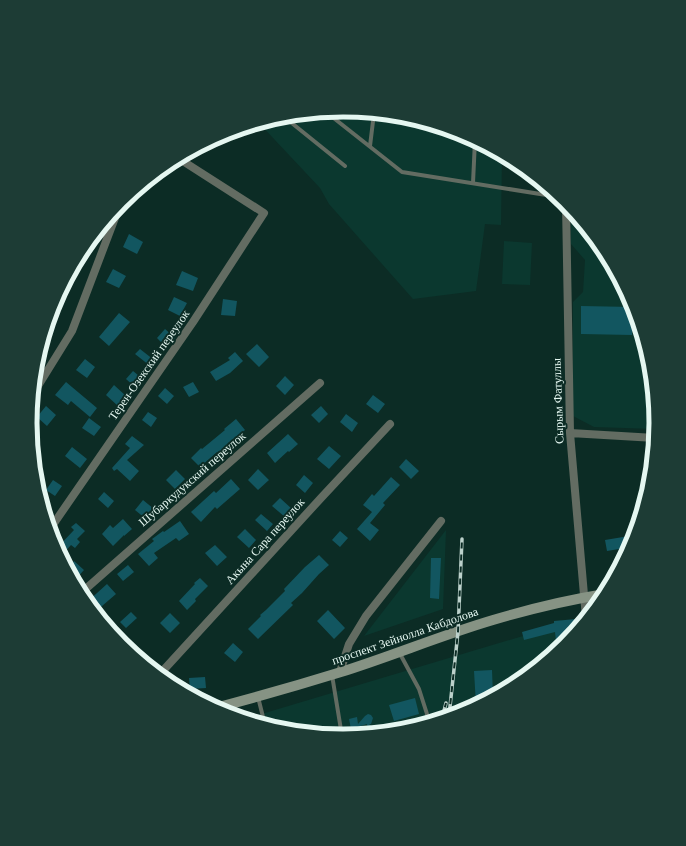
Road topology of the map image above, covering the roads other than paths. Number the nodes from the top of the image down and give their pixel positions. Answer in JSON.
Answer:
{"nodes":[{"id":1,"x":333,"y":117,"type":"edge"},
{"id":2,"x":373,"y":119,"type":"edge"},
{"id":3,"x":290,"y":122,"type":"edge"},
{"id":4,"x":370,"y":146,"type":"junction"},
{"id":5,"x":475,"y":147,"type":"edge"},
{"id":6,"x":184,"y":162,"type":"edge"},
{"id":7,"x":345,"y":166,"type":"dead end"},
{"id":8,"x":473,"y":184,"type":"junction"},
{"id":9,"x":547,"y":195,"type":"edge"},
{"id":10,"x":566,"y":214,"type":"edge"},
{"id":11,"x":114,"y":220,"type":"edge"},
{"id":12,"x":40,"y":383,"type":"edge"},
{"id":13,"x":320,"y":383,"type":"dead end"},
{"id":14,"x":390,"y":424,"type":"dead end"},
{"id":15,"x":570,"y":433,"type":"junction"},
{"id":16,"x":648,"y":438,"type":"edge"},
{"id":17,"x":441,"y":521,"type":"dead end"},
{"id":18,"x":54,"y":523,"type":"edge"},
{"id":19,"x":86,"y":589,"type":"edge"},
{"id":20,"x":595,"y":595,"type":"edge"},
{"id":21,"x":584,"y":597,"type":"junction"},
{"id":22,"x":585,"y":610,"type":"edge"},
{"id":23,"x":399,"y":652,"type":"junction"},
{"id":24,"x":163,"y":670,"type":"edge"},
{"id":25,"x":336,"y":673,"type":"junction"},
{"id":26,"x":258,"y":697,"type":"junction"},
{"id":27,"x":225,"y":706,"type":"edge"},
{"id":28,"x":427,"y":718,"type":"edge"},
{"id":29,"x":263,"y":719,"type":"edge"},
{"id":30,"x":341,"y":729,"type":"edge"}],
"edges":[{"from":1,"to":4,"type":"lane"},
{"from":2,"to":4,"type":"lane"},
{"from":3,"to":7,"type":"lane"},
{"from":4,"to":8,"type":"lane"},
{"from":5,"to":8,"type":"lane"},
{"from":6,"to":18,"type":"street","name":"Терен-Озекский переулок"},
{"from":8,"to":9,"type":"lane"},
{"from":10,"to":15,"type":"street","name":"Сырым Фатуллы"},
{"from":11,"to":12,"type":"street"},
{"from":13,"to":19,"type":"street","name":"Шубаркудукский переулок"},
{"from":14,"to":24,"type":"street","name":"Акына Сара переулок"},
{"from":15,"to":16,"type":"street"},
{"from":15,"to":21,"type":"street","name":"Сырым Фатуллы"},
{"from":17,"to":25,"type":"street"},
{"from":20,"to":21,"type":"main road","name":"проспект Зейнолла Кабдолова"},
{"from":21,"to":22,"type":"street","name":"Сырым Фатуллы"},
{"from":21,"to":23,"type":"main road","name":"проспект Зейнолла Кабдолова"},
{"from":23,"to":25,"type":"main road","name":"проспект Зейнолла Кабдолова"},
{"from":23,"to":28,"type":"lane"},
{"from":25,"to":26,"type":"main road","name":"проспект Зейнолла Кабдолова"},
{"from":25,"to":30,"type":"lane"},
{"from":26,"to":27,"type":"main road","name":"проспект Зейнолла Кабдолова"},
{"from":26,"to":29,"type":"lane"}]}
